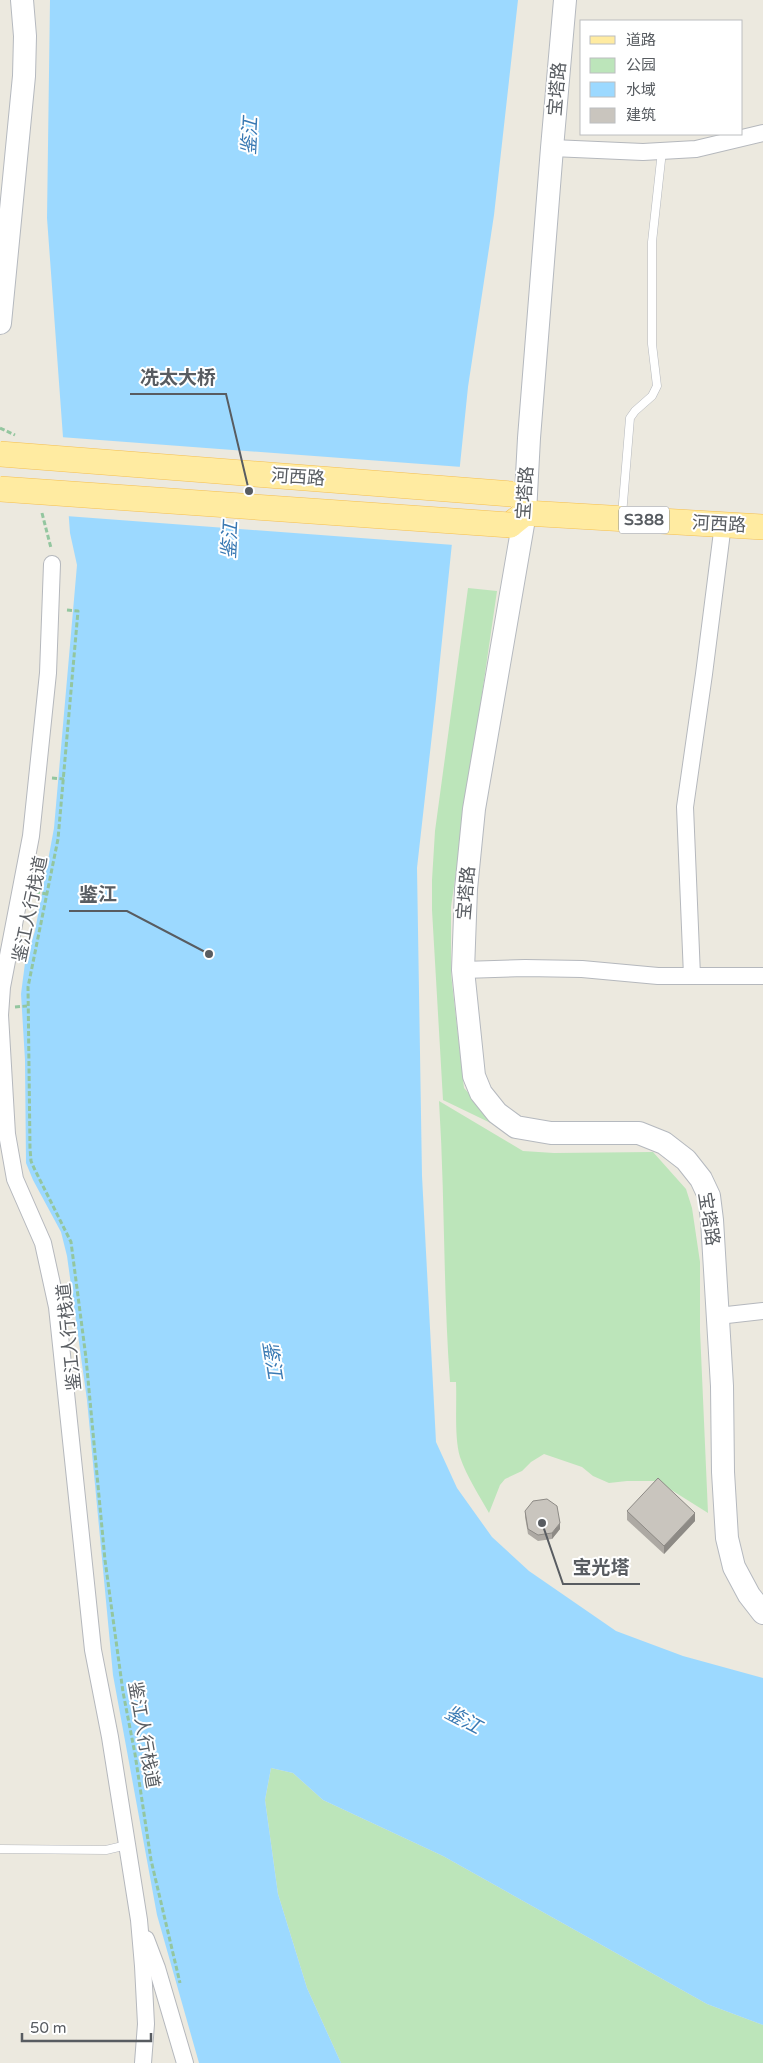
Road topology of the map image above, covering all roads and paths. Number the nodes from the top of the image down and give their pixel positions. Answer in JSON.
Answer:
{"nodes":[{"id":1,"x":22,"y":0,"type":"edge"},
{"id":2,"x":565,"y":0,"type":"edge"},
{"id":3,"x":763,"y":133,"type":"edge"},
{"id":4,"x":552,"y":148,"type":"junction"},
{"id":5,"x":662,"y":151,"type":"junction"},
{"id":6,"x":0,"y":323,"type":"edge"},
{"id":7,"x":0,"y":454,"type":"edge"},
{"id":8,"x":0,"y":489,"type":"edge"},
{"id":9,"x":516,"y":511,"type":"junction"},
{"id":10,"x":622,"y":518,"type":"junction"},
{"id":11,"x":723,"y":524,"type":"junction"},
{"id":12,"x":763,"y":527,"type":"edge"},
{"id":13,"x":52,"y":564,"type":"dead end"},
{"id":14,"x":78,"y":611,"type":"dead end"},
{"id":15,"x":463,"y":970,"type":"junction"},
{"id":16,"x":692,"y":976,"type":"junction"},
{"id":17,"x":763,"y":976,"type":"edge"},
{"id":18,"x":763,"y":1311,"type":"edge"},
{"id":19,"x":718,"y":1316,"type":"junction"},
{"id":20,"x":763,"y":1613,"type":"edge"},
{"id":21,"x":128,"y":1845,"type":"junction"},
{"id":22,"x":0,"y":1850,"type":"edge"},
{"id":23,"x":139,"y":1920,"type":"junction"},
{"id":24,"x":181,"y":1986,"type":"dead end"},
{"id":25,"x":142,"y":2063,"type":"edge"},
{"id":26,"x":185,"y":2063,"type":"edge"}],
"edges":[{"from":1,"to":6,"type":"street"},
{"from":2,"to":4,"type":"street","name":"宝塔路"},
{"from":3,"to":5,"type":"street"},
{"from":4,"to":5,"type":"street"},
{"from":4,"to":9,"type":"street","name":"宝塔路"},
{"from":5,"to":10,"type":"lane"},
{"from":7,"to":9,"type":"main road","name":"河西路","number":"S388","bridge":true},
{"from":8,"to":9,"type":"main road","name":"河西路","number":"S388","bridge":true},
{"from":9,"to":10,"type":"main road","name":"河西路","number":"S388"},
{"from":9,"to":15,"type":"street","name":"宝塔路"},
{"from":10,"to":11,"type":"main road","name":"河西路","number":"S388"},
{"from":11,"to":12,"type":"main road","name":"河西路","number":"S388"},
{"from":11,"to":16,"type":"street"},
{"from":13,"to":21,"type":"street"},
{"from":14,"to":24,"type":"path","name":"鉴江人行栈道"},
{"from":15,"to":16,"type":"street"},
{"from":15,"to":19,"type":"street","name":"宝塔路"},
{"from":16,"to":17,"type":"street"},
{"from":18,"to":19,"type":"street"},
{"from":19,"to":20,"type":"street","name":"宝塔路"},
{"from":21,"to":22,"type":"lane"},
{"from":21,"to":23,"type":"street"},
{"from":23,"to":25,"type":"street"},
{"from":23,"to":26,"type":"street"}]}
